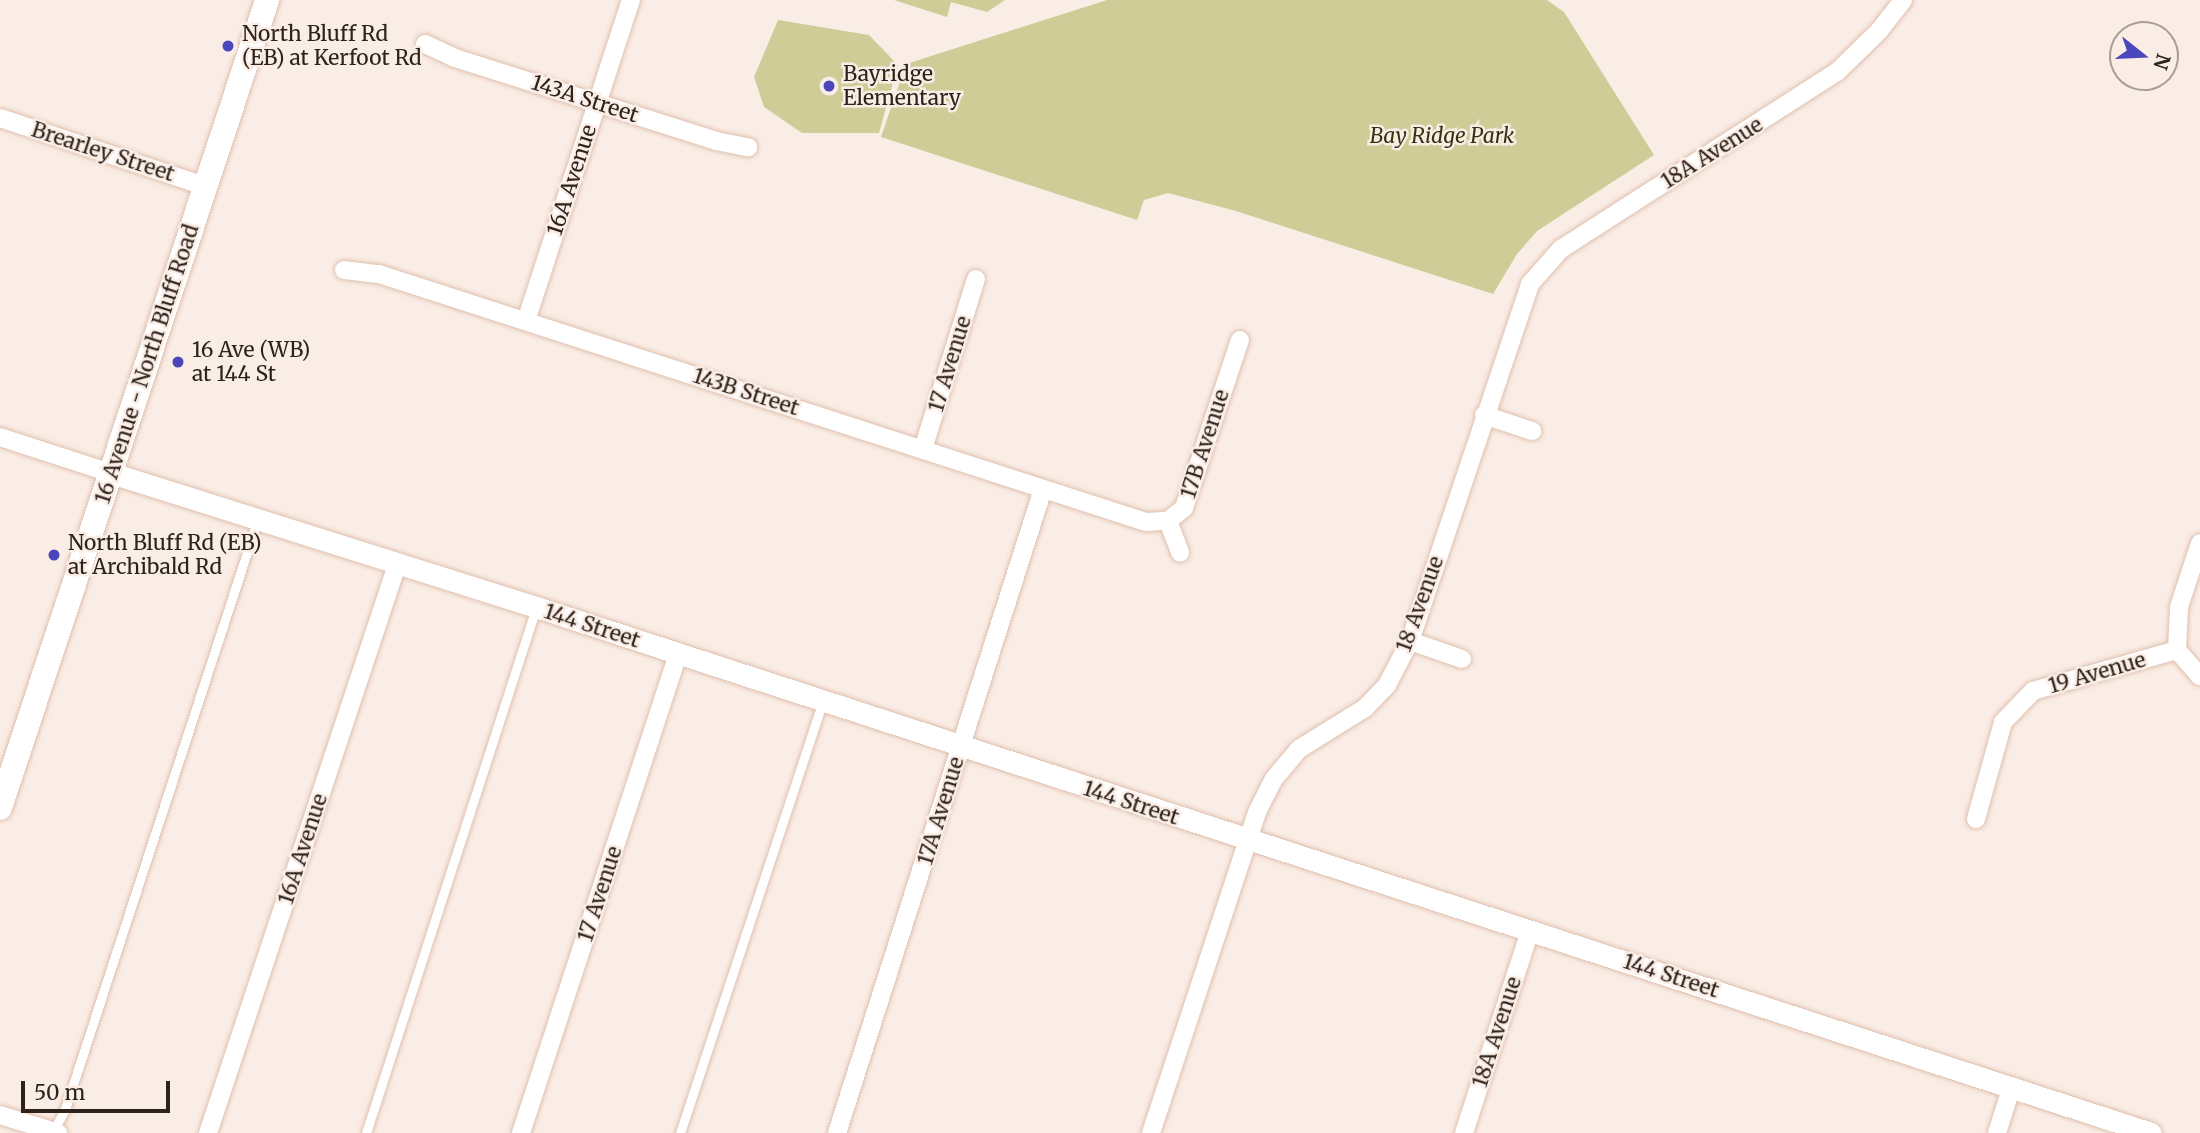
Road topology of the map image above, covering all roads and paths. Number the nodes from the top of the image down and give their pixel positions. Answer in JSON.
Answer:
{"nodes":[{"id":1,"x":267,"y":0,"type":"edge"},
{"id":2,"x":631,"y":0,"type":"edge"},
{"id":3,"x":1903,"y":0,"type":"edge"},
{"id":4,"x":425,"y":44,"type":"dead end"},
{"id":5,"x":597,"y":103,"type":"junction"},
{"id":6,"x":0,"y":118,"type":"edge"},
{"id":7,"x":748,"y":146,"type":"dead end"},
{"id":8,"x":205,"y":186,"type":"junction"},
{"id":9,"x":344,"y":270,"type":"dead end"},
{"id":10,"x":976,"y":279,"type":"dead end"},
{"id":11,"x":1521,"y":303,"type":"joint"},
{"id":12,"x":526,"y":321,"type":"junction"},
{"id":13,"x":1240,"y":340,"type":"dead end"},
{"id":14,"x":1484,"y":415,"type":"junction"},
{"id":15,"x":1532,"y":431,"type":"dead end"},
{"id":16,"x":0,"y":437,"type":"edge"},
{"id":17,"x":923,"y":449,"type":"junction"},
{"id":18,"x":111,"y":473,"type":"junction"},
{"id":19,"x":1043,"y":489,"type":"junction"},
{"id":20,"x":258,"y":519,"type":"junction"},
{"id":21,"x":1168,"y":521,"type":"junction"},
{"id":22,"x":1146,"y":522,"type":"joint"},
{"id":23,"x":2200,"y":543,"type":"edge"},
{"id":24,"x":1180,"y":553,"type":"dead end"},
{"id":25,"x":397,"y":565,"type":"junction"},
{"id":26,"x":536,"y":607,"type":"junction"},
{"id":27,"x":1410,"y":641,"type":"junction"},
{"id":28,"x":2178,"y":650,"type":"junction"},
{"id":29,"x":678,"y":654,"type":"junction"},
{"id":30,"x":1462,"y":659,"type":"dead end"},
{"id":31,"x":2200,"y":676,"type":"edge"},
{"id":32,"x":823,"y":701,"type":"junction"},
{"id":33,"x":960,"y":748,"type":"junction"},
{"id":34,"x":0,"y":808,"type":"edge"},
{"id":35,"x":1976,"y":819,"type":"dead end"},
{"id":36,"x":1247,"y":841,"type":"junction"},
{"id":37,"x":1530,"y":931,"type":"junction"},
{"id":38,"x":2012,"y":1086,"type":"junction"},
{"id":39,"x":0,"y":1115,"type":"edge"},
{"id":40,"x":54,"y":1132,"type":"edge"},
{"id":41,"x":208,"y":1133,"type":"edge"},
{"id":42,"x":366,"y":1133,"type":"edge"},
{"id":43,"x":521,"y":1133,"type":"edge"},
{"id":44,"x":680,"y":1133,"type":"edge"},
{"id":45,"x":837,"y":1133,"type":"edge"},
{"id":46,"x":1151,"y":1133,"type":"edge"},
{"id":47,"x":1464,"y":1133,"type":"edge"},
{"id":48,"x":1997,"y":1133,"type":"edge"},
{"id":49,"x":2151,"y":1133,"type":"edge"}],
"edges":[{"from":1,"to":8,"type":"main road","name":"16 Avenue - North Bluff Road"},
{"from":2,"to":5,"type":"street","name":"16A Avenue"},
{"from":3,"to":11,"type":"street","name":"18A Avenue"},
{"from":4,"to":5,"type":"street","name":"143A Street"},
{"from":5,"to":7,"type":"street","name":"143A Street"},
{"from":5,"to":12,"type":"street","name":"16A Avenue"},
{"from":6,"to":8,"type":"street","name":"Brearley Street"},
{"from":8,"to":18,"type":"main road","name":"16 Avenue - North Bluff Road"},
{"from":9,"to":12,"type":"street","name":"143B Street"},
{"from":10,"to":17,"type":"street","name":"17 Avenue"},
{"from":11,"to":14,"type":"street","name":"18 Avenue"},
{"from":12,"to":17,"type":"street","name":"143B Street"},
{"from":13,"to":21,"type":"street","name":"17B Avenue"},
{"from":14,"to":15,"type":"street"},
{"from":14,"to":27,"type":"street","name":"18 Avenue"},
{"from":16,"to":18,"type":"street"},
{"from":17,"to":19,"type":"street","name":"143B Street"},
{"from":18,"to":20,"type":"street","name":"144 Street"},
{"from":18,"to":34,"type":"main road","name":"16 Avenue - North Bluff Road"},
{"from":19,"to":22,"type":"street","name":"143B Street"},
{"from":19,"to":33,"type":"street","name":"17A Avenue"},
{"from":20,"to":25,"type":"street","name":"144 Street"},
{"from":20,"to":40,"type":"lane"},
{"from":21,"to":22,"type":"street","name":"17B Avenue"},
{"from":21,"to":24,"type":"street"},
{"from":23,"to":28,"type":"street"},
{"from":25,"to":26,"type":"street","name":"144 Street"},
{"from":25,"to":41,"type":"street","name":"16A Avenue"},
{"from":26,"to":29,"type":"street","name":"144 Street"},
{"from":26,"to":42,"type":"lane"},
{"from":27,"to":30,"type":"street"},
{"from":27,"to":36,"type":"street","name":"18 Avenue"},
{"from":28,"to":31,"type":"street"},
{"from":28,"to":35,"type":"street","name":"19 Avenue"},
{"from":29,"to":32,"type":"street","name":"144 Street"},
{"from":29,"to":43,"type":"street","name":"17 Avenue"},
{"from":32,"to":33,"type":"street","name":"144 Street"},
{"from":32,"to":44,"type":"lane"},
{"from":33,"to":36,"type":"street","name":"144 Street"},
{"from":33,"to":45,"type":"street","name":"17A Avenue"},
{"from":36,"to":37,"type":"street","name":"144 Street"},
{"from":36,"to":46,"type":"street","name":"18 Avenue"},
{"from":37,"to":38,"type":"street","name":"144 Street"},
{"from":37,"to":47,"type":"street","name":"18A Avenue"},
{"from":38,"to":48,"type":"street"},
{"from":38,"to":49,"type":"street","name":"144 Street"},
{"from":39,"to":40,"type":"street"}]}
